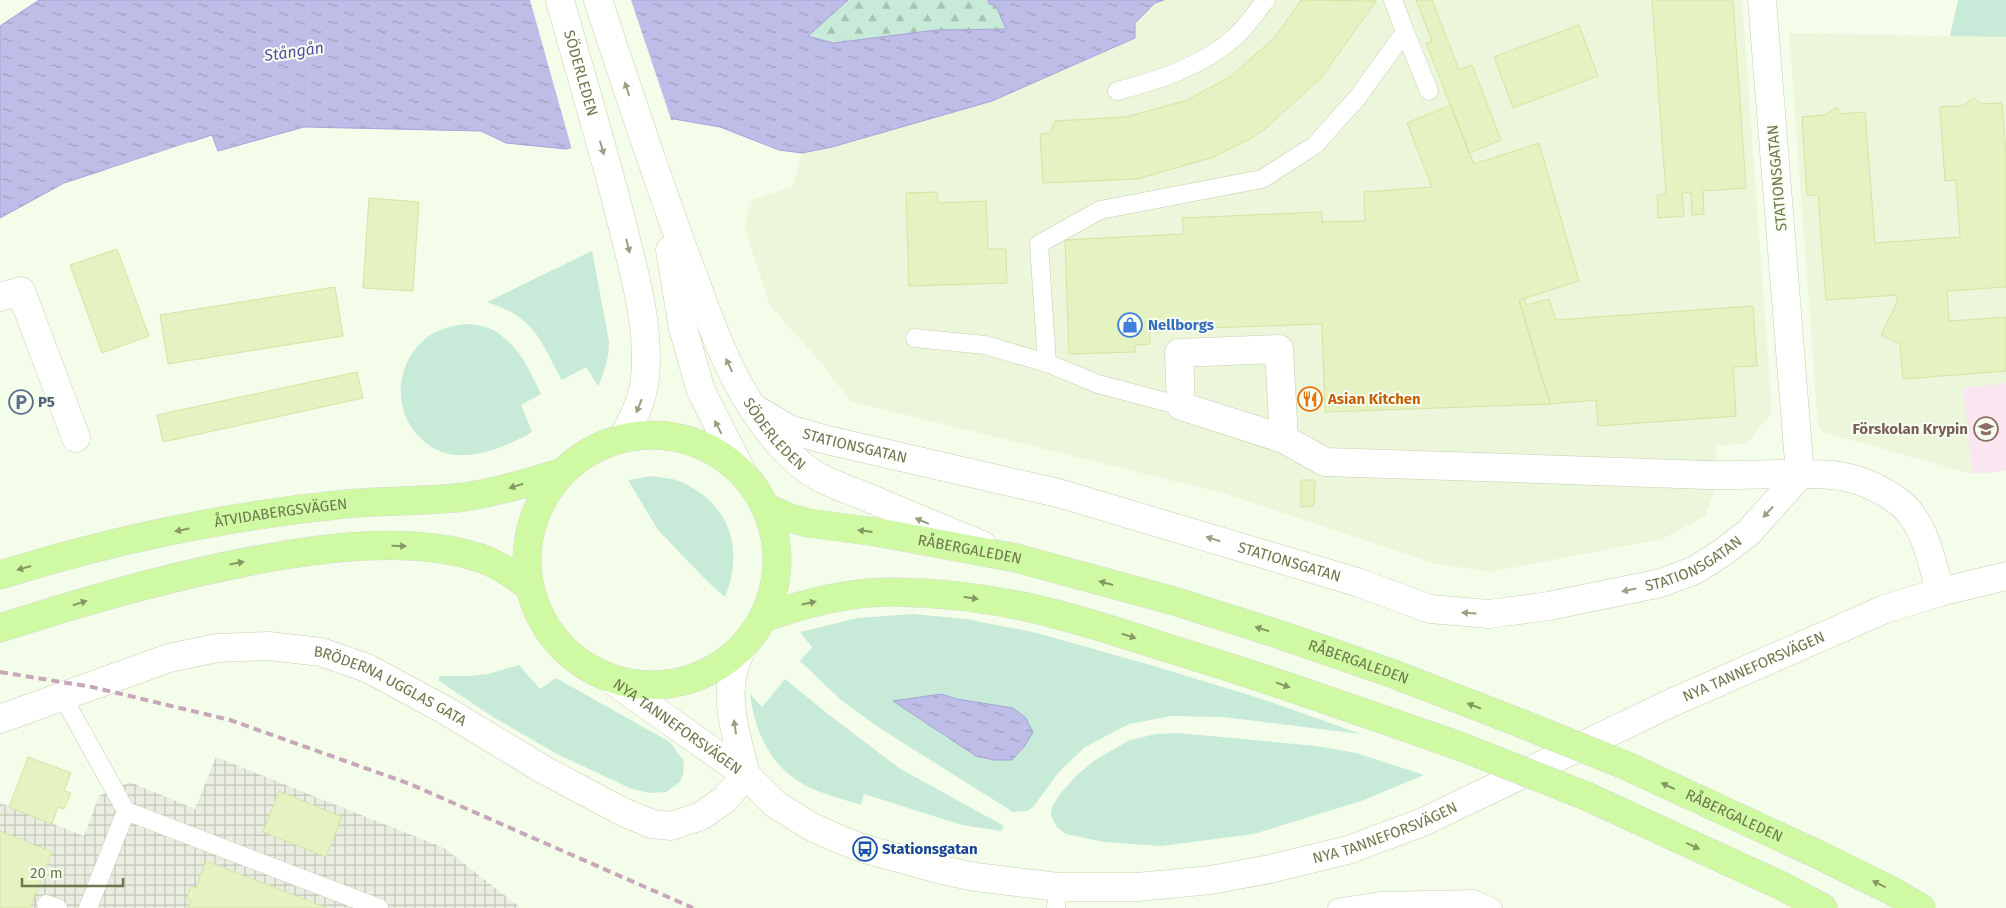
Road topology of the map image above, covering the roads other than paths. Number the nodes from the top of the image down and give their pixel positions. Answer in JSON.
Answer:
{"nodes":[{"id":1,"x":560,"y":0,"type":"edge"},
{"id":2,"x":598,"y":0,"type":"edge"},
{"id":3,"x":1266,"y":0,"type":"edge"},
{"id":4,"x":1393,"y":0,"type":"edge"},
{"id":5,"x":1762,"y":0,"type":"edge"},
{"id":6,"x":1405,"y":32,"type":"junction"},
{"id":7,"x":1117,"y":91,"type":"dead end"},
{"id":8,"x":1429,"y":91,"type":"dead end"},
{"id":9,"x":659,"y":185,"type":"junction"},
{"id":10,"x":0,"y":298,"type":"edge"},
{"id":11,"x":915,"y":338,"type":"dead end"},
{"id":12,"x":1047,"y":363,"type":"junction"},
{"id":13,"x":1181,"y":406,"type":"junction"},
{"id":14,"x":752,"y":407,"type":"junction"},
{"id":15,"x":76,"y":438,"type":"dead end"},
{"id":16,"x":623,"y":438,"type":"junction"},
{"id":17,"x":1284,"y":438,"type":"junction"},
{"id":18,"x":741,"y":470,"type":"junction"},
{"id":19,"x":563,"y":472,"type":"junction"},
{"id":20,"x":1800,"y":475,"type":"junction"},
{"id":21,"x":765,"y":507,"type":"junction"},
{"id":22,"x":1016,"y":558,"type":"junction"},
{"id":23,"x":0,"y":575,"type":"edge"},
{"id":24,"x":2006,"y":576,"type":"edge"},
{"id":25,"x":529,"y":586,"type":"junction"},
{"id":26,"x":1940,"y":592,"type":"junction"},
{"id":27,"x":763,"y":618,"type":"junction"},
{"id":28,"x":0,"y":628,"type":"edge"},
{"id":29,"x":742,"y":647,"type":"junction"},
{"id":30,"x":609,"y":678,"type":"junction"},
{"id":31,"x":63,"y":697,"type":"junction"},
{"id":32,"x":0,"y":719,"type":"edge"},
{"id":33,"x":746,"y":775,"type":"junction"},
{"id":34,"x":126,"y":811,"type":"junction"},
{"id":35,"x":1057,"y":898,"type":"edge"},
{"id":36,"x":88,"y":908,"type":"edge"},
{"id":37,"x":379,"y":908,"type":"edge"},
{"id":38,"x":1338,"y":908,"type":"edge"},
{"id":39,"x":1493,"y":908,"type":"edge"},
{"id":40,"x":1823,"y":908,"type":"edge"},
{"id":41,"x":1921,"y":908,"type":"edge"}],
"edges":[{"from":1,"to":16,"type":"street","name":"SÖDERLEDEN","one_way":true},
{"from":9,"to":2,"type":"street","name":"SÖDERLEDEN","one_way":true},
{"from":3,"to":7,"type":"lane"},
{"from":4,"to":6,"type":"lane"},
{"from":5,"to":20,"type":"street","name":"STATIONSGATAN"},
{"from":6,"to":8,"type":"lane"},
{"from":6,"to":12,"type":"lane"},
{"from":14,"to":9,"type":"street","name":"SÖDERLEDEN","one_way":true},
{"from":18,"to":9,"type":"street","name":"SÖDERLEDEN","one_way":true},
{"from":10,"to":15,"type":"street"},
{"from":11,"to":12,"type":"lane"},
{"from":12,"to":13,"type":"lane"},
{"from":13,"to":17,"type":"street"},
{"from":13,"to":17,"type":"street"},
{"from":20,"to":14,"type":"street","name":"STATIONSGATAN","one_way":true},
{"from":22,"to":14,"type":"street","name":"SÖDERLEDEN","one_way":true},
{"from":16,"to":18,"type":"main road"},
{"from":16,"to":19,"type":"main road"},
{"from":17,"to":20,"type":"street"},
{"from":18,"to":21,"type":"main road"},
{"from":19,"to":23,"type":"main road","name":"ÅTVIDABERGSVÄGEN","one_way":true},
{"from":19,"to":25,"type":"main road"},
{"from":20,"to":26,"type":"street"},
{"from":22,"to":21,"type":"main road","name":"RÅBERGALEDEN","one_way":true},
{"from":21,"to":27,"type":"main road"},
{"from":41,"to":22,"type":"main road","name":"RÅBERGALEDEN","one_way":true,"bridge":true},
{"from":24,"to":26,"type":"street","name":"NYA TANNEFORSVÄGEN"},
{"from":28,"to":25,"type":"main road","one_way":true},
{"from":25,"to":30,"type":"main road"},
{"from":26,"to":35,"type":"street","name":"NYA TANNEFORSVÄGEN"},
{"from":27,"to":29,"type":"main road"},
{"from":27,"to":40,"type":"main road","one_way":true,"bridge":true},
{"from":29,"to":30,"type":"main road"},
{"from":33,"to":29,"type":"street","name":"NYA TANNEFORSVÄGEN","one_way":true},
{"from":30,"to":33,"type":"street","name":"NYA TANNEFORSVÄGEN"},
{"from":31,"to":32,"type":"street","name":"BRÖDERNA UGGLAS GATA"},
{"from":31,"to":33,"type":"street","name":"BRÖDERNA UGGLAS GATA"},
{"from":31,"to":34,"type":"lane"},
{"from":33,"to":35,"type":"street","name":"NYA TANNEFORSVÄGEN"},
{"from":34,"to":36,"type":"lane"},
{"from":34,"to":37,"type":"lane"},
{"from":38,"to":39,"type":"lane"}]}
